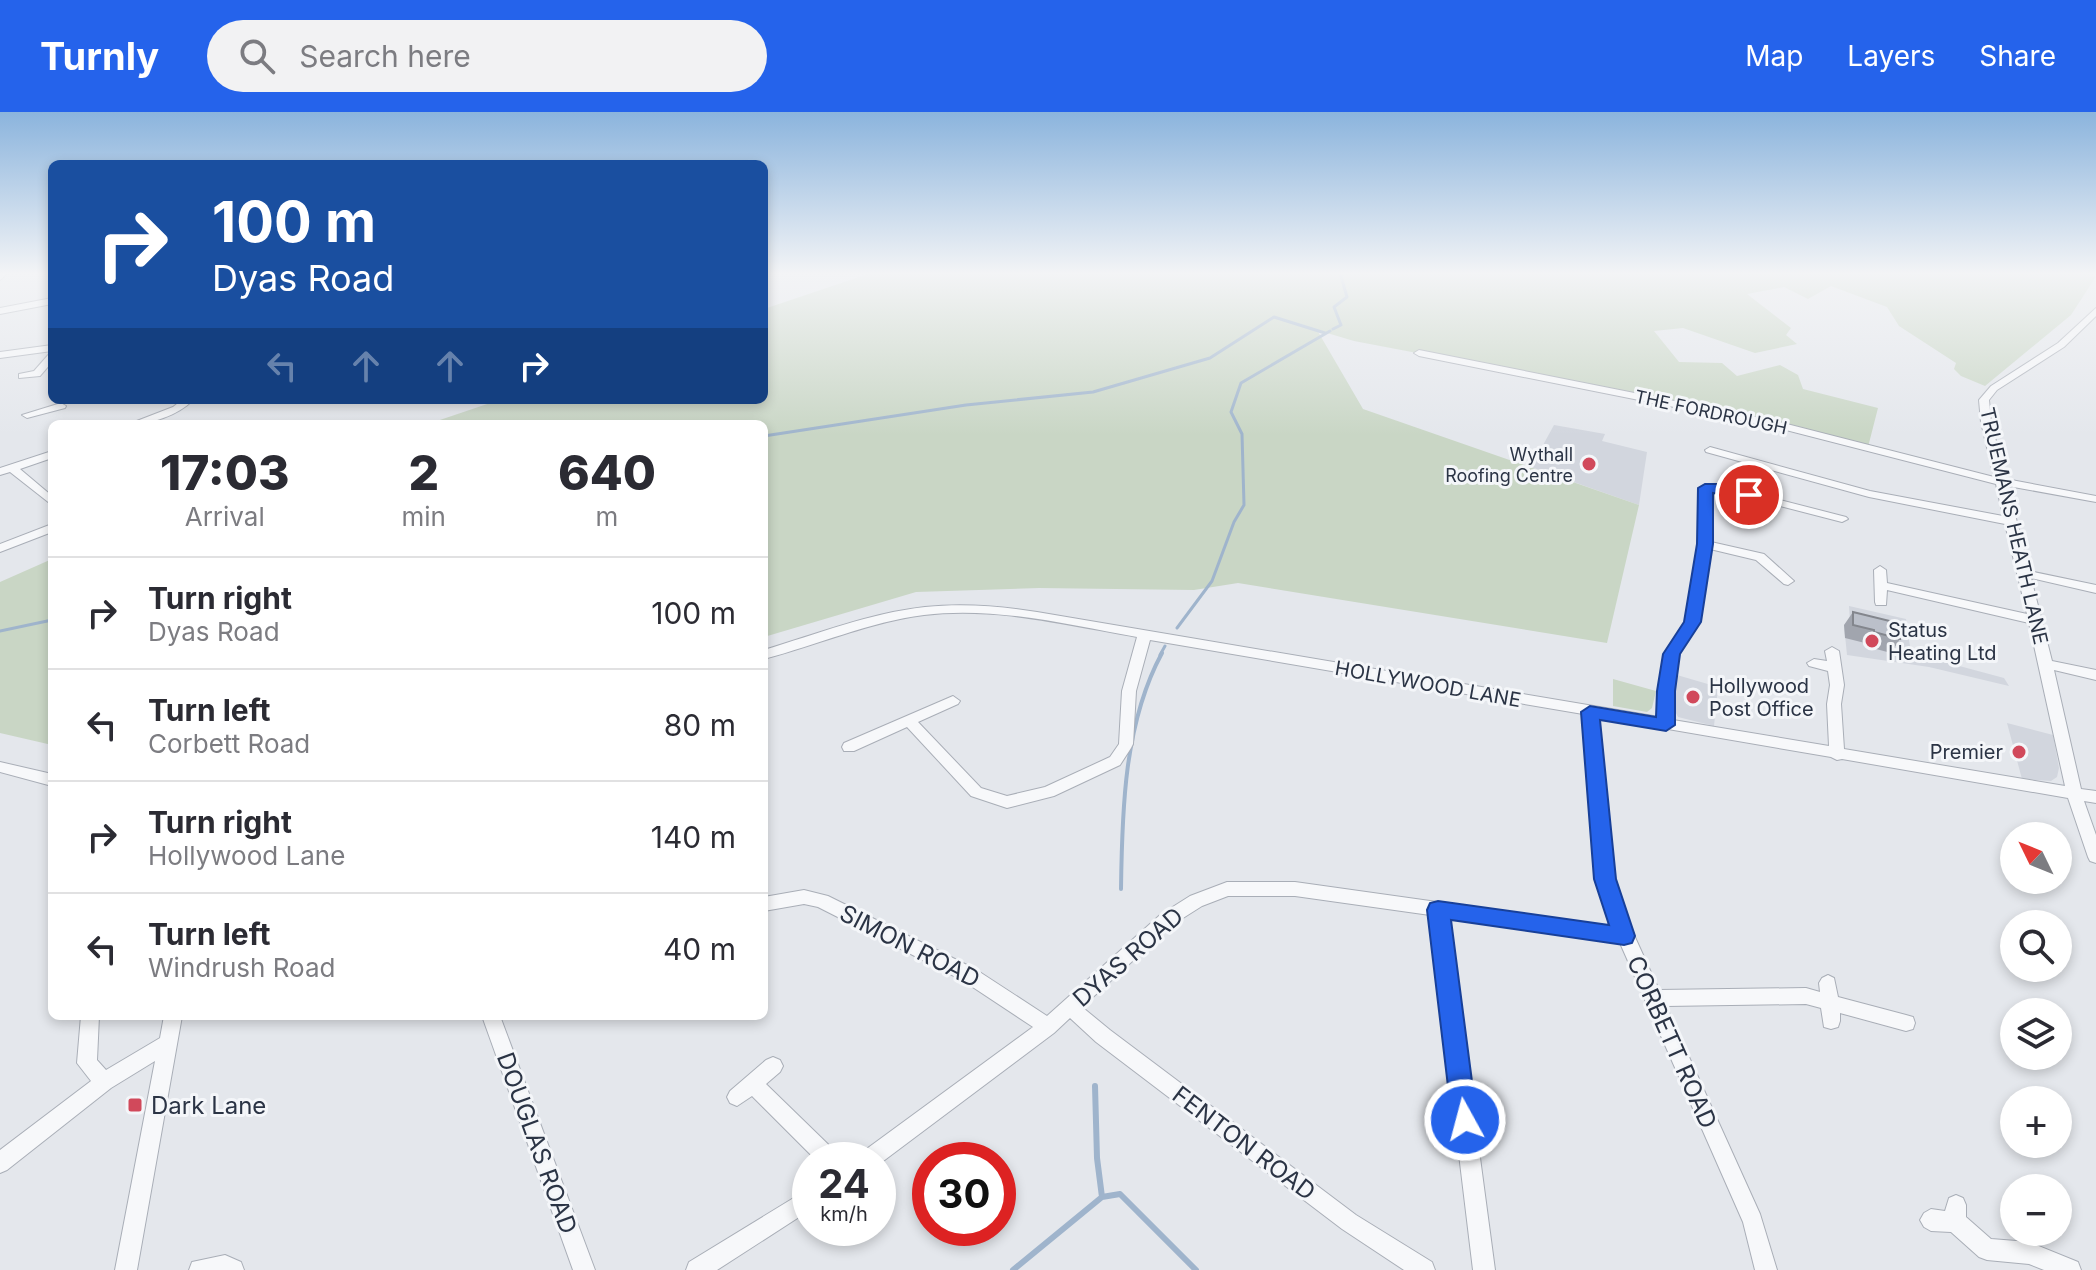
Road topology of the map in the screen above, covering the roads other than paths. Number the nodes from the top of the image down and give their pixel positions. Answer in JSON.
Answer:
{"nodes":[{"id":1,"x":2079,"y":327,"type":"edge"},
{"id":2,"x":48,"y":349,"type":"edge"},
{"id":3,"x":1419,"y":353,"type":"dead end"},
{"id":4,"x":0,"y":355,"type":"edge"},
{"id":5,"x":48,"y":361,"type":"edge"},
{"id":6,"x":22,"y":376,"type":"dead end"},
{"id":7,"x":183,"y":404,"type":"edge"},
{"id":8,"x":61,"y":406,"type":"dead end"},
{"id":9,"x":44,"y":411,"type":"junction"},
{"id":10,"x":27,"y":415,"type":"dead end"},
{"id":11,"x":52,"y":420,"type":"edge"},
{"id":12,"x":145,"y":420,"type":"edge"},
{"id":13,"x":1709,"y":450,"type":"dead end"},
{"id":14,"x":48,"y":456,"type":"edge"},
{"id":15,"x":13,"y":469,"type":"junction"},
{"id":16,"x":0,"y":472,"type":"edge"},
{"id":17,"x":2002,"y":482,"type":"junction"},
{"id":18,"x":48,"y":499,"type":"edge"},
{"id":19,"x":2096,"y":499,"type":"edge"},
{"id":20,"x":1834,"y":515,"type":"dead end"},
{"id":21,"x":2010,"y":521,"type":"junction"},
{"id":22,"x":48,"y":530,"type":"edge"},
{"id":23,"x":1705,"y":544,"type":"junction"},
{"id":24,"x":0,"y":548,"type":"edge"},
{"id":25,"x":2023,"y":573,"type":"junction"},
{"id":26,"x":1788,"y":581,"type":"dead end"},
{"id":27,"x":2096,"y":589,"type":"edge"},
{"id":28,"x":1881,"y":602,"type":"dead end"},
{"id":29,"x":2035,"y":620,"type":"junction"},
{"id":30,"x":1145,"y":634,"type":"junction"},
{"id":31,"x":1832,"y":651,"type":"dead end"},
{"id":32,"x":768,"y":654,"type":"edge"},
{"id":33,"x":1814,"y":663,"type":"dead end"},
{"id":34,"x":2046,"y":664,"type":"junction"},
{"id":35,"x":1836,"y":668,"type":"junction"},
{"id":36,"x":2096,"y":675,"type":"edge"},
{"id":37,"x":953,"y":701,"type":"dead end"},
{"id":38,"x":1590,"y":712,"type":"junction"},
{"id":39,"x":909,"y":721,"type":"junction"},
{"id":40,"x":1666,"y":725,"type":"junction"},
{"id":41,"x":849,"y":747,"type":"dead end"},
{"id":42,"x":1837,"y":755,"type":"junction"},
{"id":43,"x":0,"y":767,"type":"edge"},
{"id":44,"x":48,"y":779,"type":"edge"},
{"id":45,"x":2074,"y":793,"type":"junction"},
{"id":46,"x":2096,"y":797,"type":"edge"},
{"id":47,"x":2096,"y":857,"type":"edge"},
{"id":48,"x":768,"y":903,"type":"edge"},
{"id":49,"x":1438,"y":910,"type":"junction"},
{"id":50,"x":1624,"y":936,"type":"junction"},
{"id":51,"x":1828,"y":992,"type":"junction"},
{"id":52,"x":1655,"y":998,"type":"junction"},
{"id":53,"x":1070,"y":1007,"type":"junction"},
{"id":54,"x":90,"y":1020,"type":"edge"},
{"id":55,"x":172,"y":1020,"type":"edge"},
{"id":56,"x":492,"y":1020,"type":"edge"},
{"id":57,"x":1831,"y":1021,"type":"dead end"},
{"id":58,"x":1906,"y":1023,"type":"dead end"},
{"id":59,"x":1047,"y":1027,"type":"junction"},
{"id":60,"x":169,"y":1042,"type":"junction"},
{"id":61,"x":773,"y":1066,"type":"dead end"},
{"id":62,"x":104,"y":1082,"type":"junction"},
{"id":63,"x":808,"y":1142,"type":"edge"},
{"id":64,"x":892,"y":1142,"type":"edge"},
{"id":65,"x":0,"y":1163,"type":"edge"},
{"id":66,"x":792,"y":1209,"type":"edge"},
{"id":67,"x":1931,"y":1220,"type":"dead end"},
{"id":68,"x":126,"y":1270,"type":"edge"},
{"id":69,"x":200,"y":1270,"type":"edge"},
{"id":70,"x":233,"y":1270,"type":"edge"},
{"id":71,"x":584,"y":1270,"type":"edge"},
{"id":72,"x":697,"y":1270,"type":"edge"},
{"id":73,"x":1424,"y":1270,"type":"edge"},
{"id":74,"x":1484,"y":1270,"type":"edge"},
{"id":75,"x":1766,"y":1270,"type":"edge"},
{"id":76,"x":2070,"y":1270,"type":"edge"}],
"edges":[{"from":1,"to":17,"type":"street","name":"TRUEMANS HEATH LANE"},
{"from":2,"to":4,"type":"street"},
{"from":3,"to":17,"type":"street","name":"THE FORDROUGH"},
{"from":5,"to":6,"type":"street"},
{"from":7,"to":12,"type":"street"},
{"from":8,"to":9,"type":"street"},
{"from":9,"to":10,"type":"street"},
{"from":9,"to":11,"type":"street"},
{"from":13,"to":21,"type":"street"},
{"from":14,"to":15,"type":"street"},
{"from":15,"to":16,"type":"street"},
{"from":15,"to":18,"type":"street"},
{"from":17,"to":19,"type":"street","name":"THE FORDROUGH"},
{"from":17,"to":21,"type":"street","name":"TRUEMANS HEATH LANE"},
{"from":20,"to":23,"type":"street"},
{"from":21,"to":25,"type":"street","name":"TRUEMANS HEATH LANE"},
{"from":22,"to":24,"type":"street"},
{"from":23,"to":26,"type":"street"},
{"from":23,"to":40,"type":"street"},
{"from":25,"to":27,"type":"street"},
{"from":25,"to":29,"type":"street","name":"TRUEMANS HEATH LANE"},
{"from":28,"to":29,"type":"street"},
{"from":29,"to":34,"type":"street","name":"TRUEMANS HEATH LANE"},
{"from":30,"to":32,"type":"street","name":"HOLLYWOOD LANE"},
{"from":30,"to":38,"type":"street","name":"HOLLYWOOD LANE"},
{"from":30,"to":39,"type":"street"},
{"from":31,"to":35,"type":"street"},
{"from":33,"to":35,"type":"street"},
{"from":34,"to":36,"type":"street"},
{"from":34,"to":45,"type":"street","name":"TRUEMANS HEATH LANE"},
{"from":35,"to":42,"type":"street"},
{"from":37,"to":39,"type":"street"},
{"from":38,"to":40,"type":"street","name":"HOLLYWOOD LANE"},
{"from":38,"to":50,"type":"street","name":"CORBETT ROAD"},
{"from":39,"to":41,"type":"street"},
{"from":40,"to":42,"type":"street","name":"HOLLYWOOD LANE"},
{"from":42,"to":45,"type":"street","name":"HOLLYWOOD LANE"},
{"from":43,"to":44,"type":"street"},
{"from":45,"to":46,"type":"street","name":"HOLLYWOOD LANE"},
{"from":45,"to":47,"type":"street","name":"TRUEMANS HEATH LANE"},
{"from":48,"to":59,"type":"street","name":"SIMON ROAD"},
{"from":49,"to":50,"type":"street","name":"DYAS ROAD"},
{"from":49,"to":53,"type":"street","name":"DYAS ROAD"},
{"from":49,"to":74,"type":"street"},
{"from":50,"to":52,"type":"street","name":"CORBETT ROAD"},
{"from":51,"to":52,"type":"street"},
{"from":51,"to":57,"type":"street"},
{"from":51,"to":58,"type":"street"},
{"from":52,"to":75,"type":"street","name":"CORBETT ROAD"},
{"from":53,"to":59,"type":"street","name":"DYAS ROAD"},
{"from":53,"to":73,"type":"street","name":"FENTON ROAD"},
{"from":54,"to":62,"type":"street"},
{"from":55,"to":60,"type":"street"},
{"from":56,"to":71,"type":"street","name":"DOUGLAS ROAD"},
{"from":59,"to":64,"type":"street","name":"DYAS ROAD"},
{"from":60,"to":62,"type":"street"},
{"from":60,"to":68,"type":"street"},
{"from":61,"to":63,"type":"street"},
{"from":62,"to":65,"type":"street"},
{"from":66,"to":72,"type":"street"},
{"from":67,"to":76,"type":"street"},
{"from":69,"to":70,"type":"street"}]}
